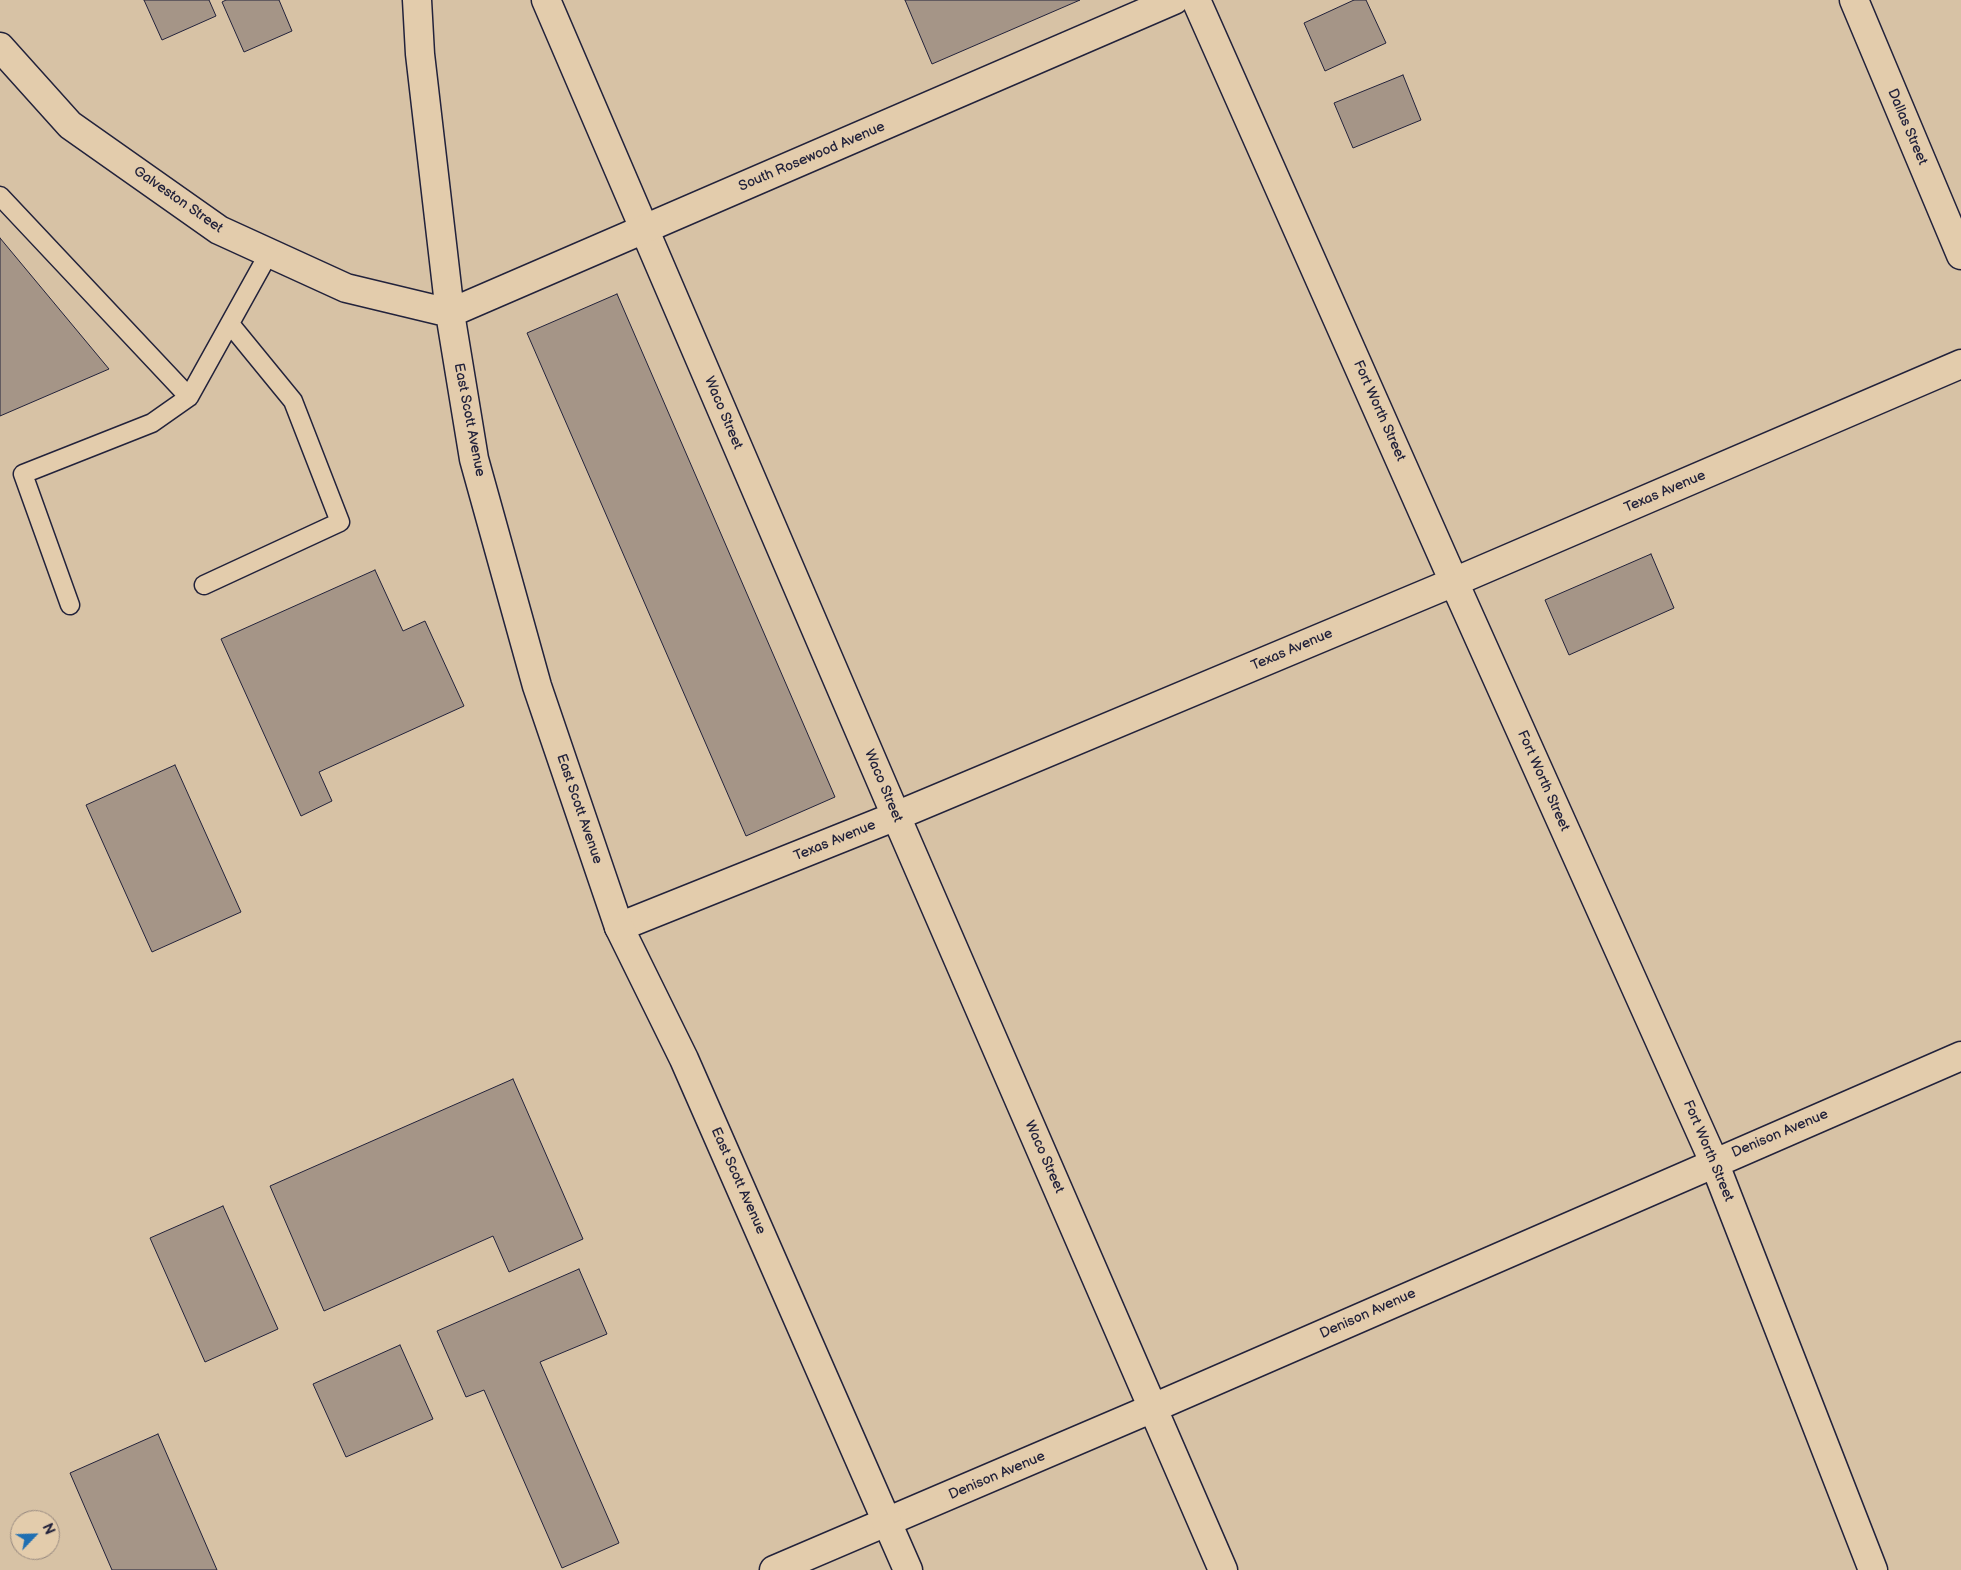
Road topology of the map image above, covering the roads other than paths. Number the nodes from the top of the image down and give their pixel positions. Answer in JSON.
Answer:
{"nodes":[{"id":1,"x":417,"y":0,"type":"edge"},
{"id":2,"x":546,"y":0,"type":"edge"},
{"id":3,"x":1174,"y":0,"type":"edge"},
{"id":4,"x":1196,"y":0,"type":"edge"},
{"id":5,"x":1854,"y":0,"type":"edge"},
{"id":6,"x":0,"y":47,"type":"edge"},
{"id":7,"x":0,"y":196,"type":"edge"},
{"id":8,"x":645,"y":229,"type":"junction"},
{"id":9,"x":270,"y":253,"type":"junction"},
{"id":10,"x":1961,"y":254,"type":"edge"},
{"id":11,"x":450,"y":313,"type":"junction"},
{"id":12,"x":230,"y":324,"type":"junction"},
{"id":13,"x":1961,"y":364,"type":"edge"},
{"id":14,"x":188,"y":397,"type":"junction"},
{"id":15,"x":1454,"y":582,"type":"junction"},
{"id":16,"x":204,"y":585,"type":"dead end"},
{"id":17,"x":70,"y":606,"type":"dead end"},
{"id":18,"x":896,"y":816,"type":"junction"},
{"id":19,"x":619,"y":928,"type":"junction"},
{"id":20,"x":1961,"y":1056,"type":"edge"},
{"id":21,"x":1714,"y":1162,"type":"junction"},
{"id":22,"x":1153,"y":1408,"type":"junction"},
{"id":23,"x":888,"y":1523,"type":"junction"},
{"id":24,"x":774,"y":1570,"type":"edge"},
{"id":25,"x":908,"y":1570,"type":"edge"},
{"id":26,"x":1223,"y":1570,"type":"edge"},
{"id":27,"x":1873,"y":1570,"type":"edge"}],
"edges":[{"from":1,"to":11,"type":"street","name":"East Scott Avenue"},
{"from":2,"to":8,"type":"street","name":"Waco Street"},
{"from":3,"to":8,"type":"street","name":"South Rosewood Avenue"},
{"from":4,"to":15,"type":"street","name":"Fort Worth Street"},
{"from":5,"to":10,"type":"street","name":"Dallas Street"},
{"from":6,"to":9,"type":"street","name":"Galveston Street"},
{"from":7,"to":14,"type":"lane"},
{"from":8,"to":11,"type":"street","name":"South Rosewood Avenue"},
{"from":8,"to":18,"type":"street","name":"Waco Street"},
{"from":9,"to":11,"type":"street","name":"Galveston Street"},
{"from":9,"to":12,"type":"lane"},
{"from":11,"to":19,"type":"street","name":"East Scott Avenue"},
{"from":12,"to":14,"type":"lane"},
{"from":12,"to":16,"type":"lane"},
{"from":13,"to":15,"type":"street","name":"Texas Avenue"},
{"from":14,"to":17,"type":"lane"},
{"from":15,"to":18,"type":"street","name":"Texas Avenue"},
{"from":15,"to":21,"type":"street","name":"Fort Worth Street"},
{"from":18,"to":19,"type":"street","name":"Texas Avenue"},
{"from":18,"to":22,"type":"street","name":"Waco Street"},
{"from":19,"to":23,"type":"street","name":"East Scott Avenue"},
{"from":20,"to":21,"type":"street","name":"Denison Avenue"},
{"from":21,"to":22,"type":"street","name":"Denison Avenue"},
{"from":21,"to":27,"type":"street","name":"Fort Worth Street"},
{"from":22,"to":23,"type":"street","name":"Denison Avenue"},
{"from":22,"to":26,"type":"street","name":"Waco Street"},
{"from":23,"to":24,"type":"street","name":"Denison Avenue"},
{"from":23,"to":25,"type":"street","name":"East Scott Avenue"}]}
